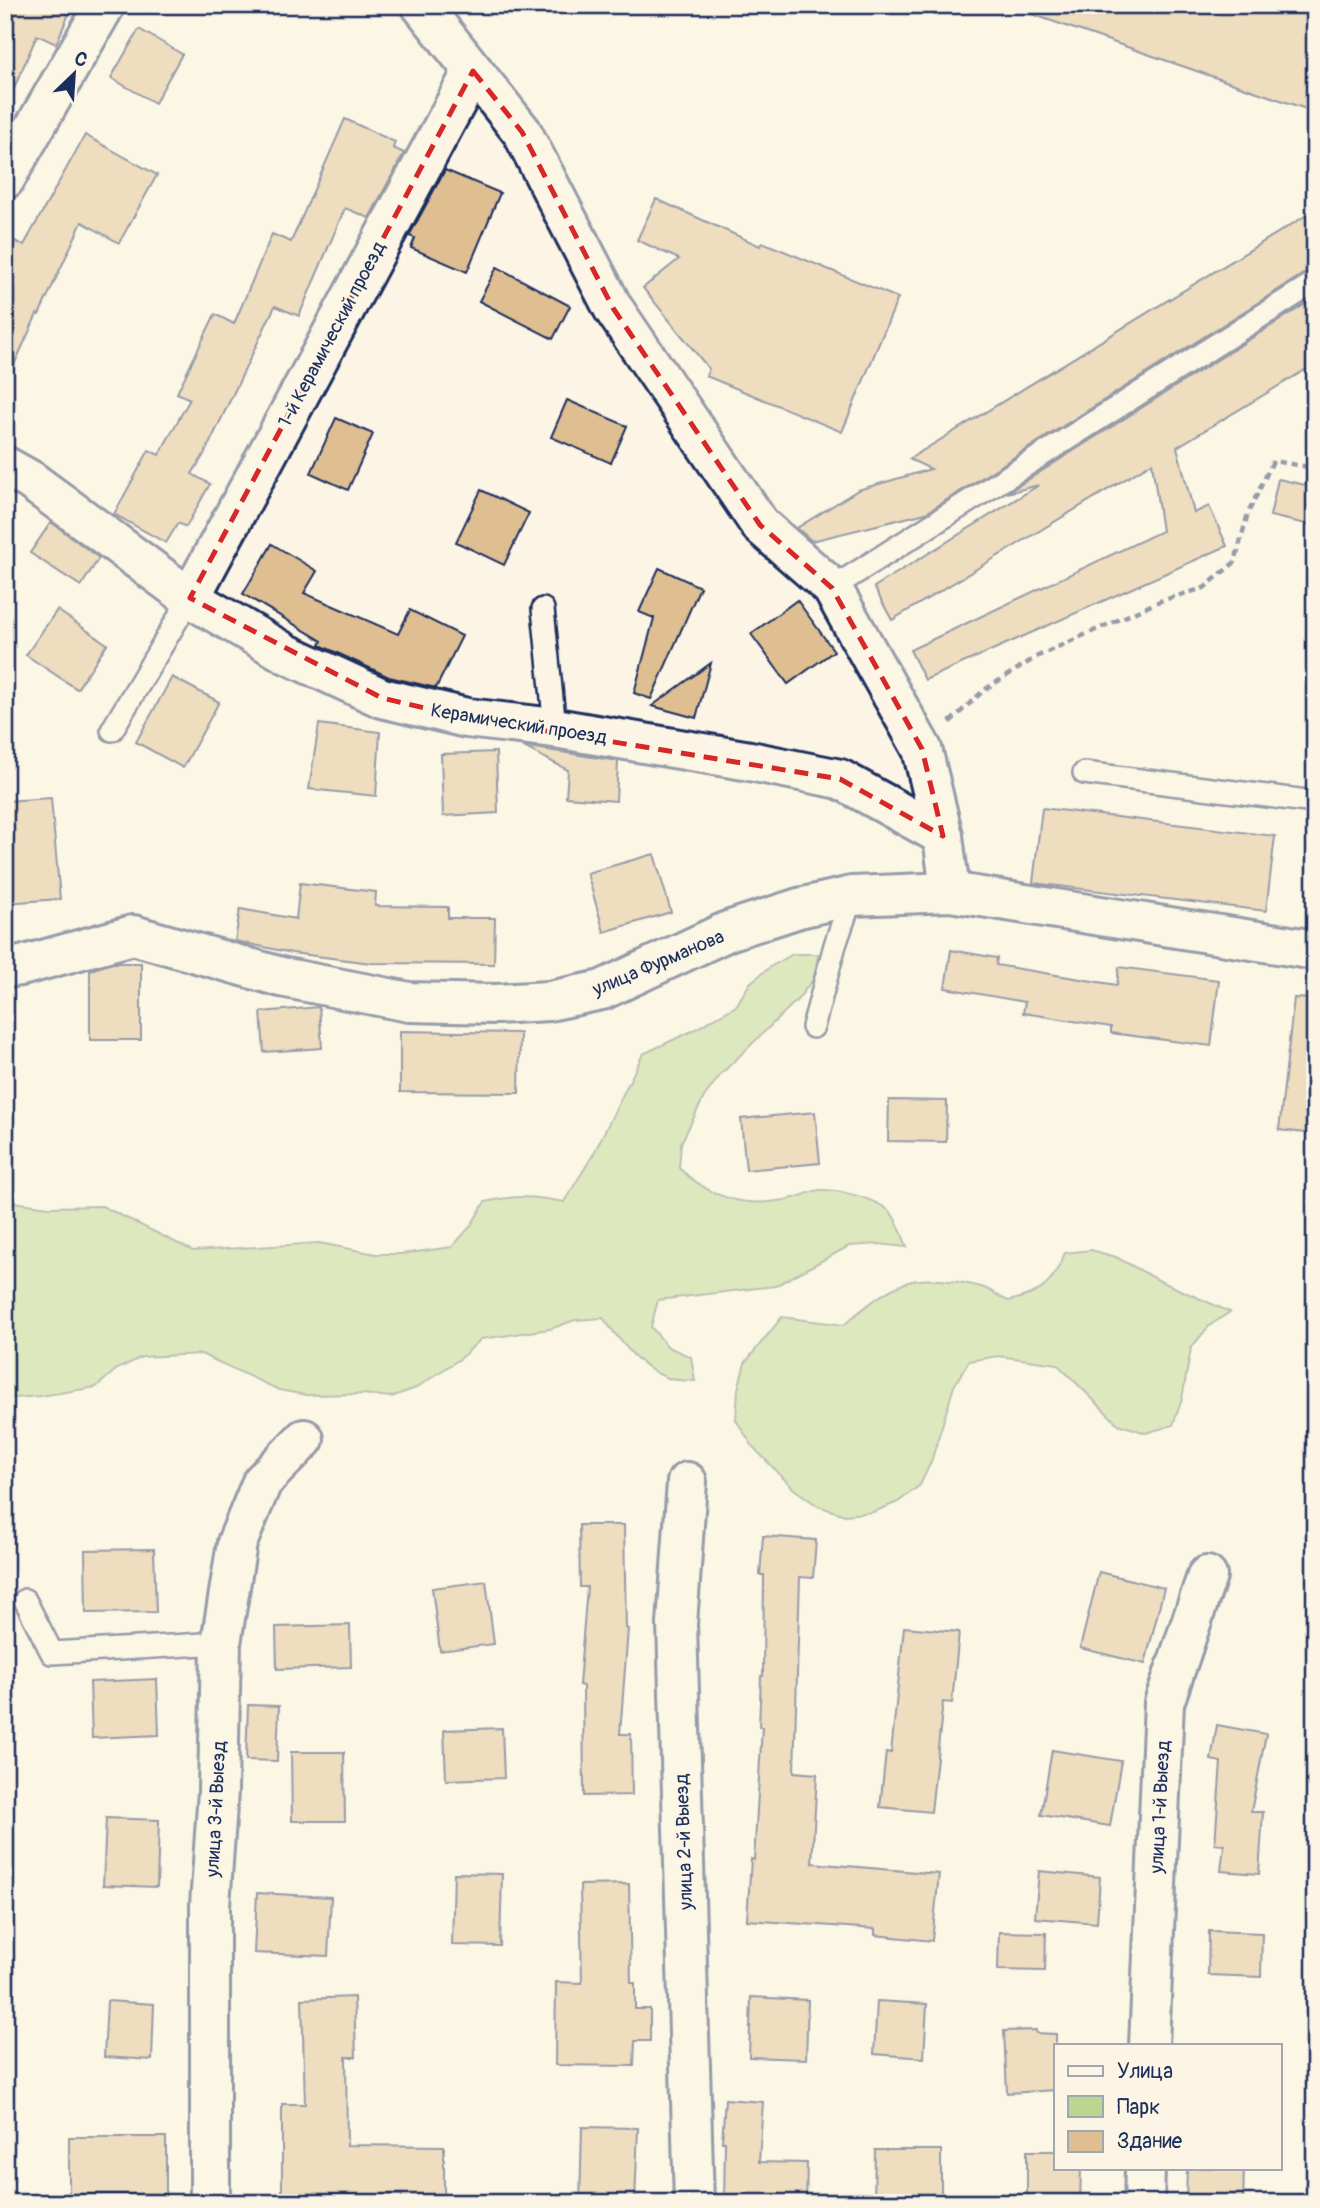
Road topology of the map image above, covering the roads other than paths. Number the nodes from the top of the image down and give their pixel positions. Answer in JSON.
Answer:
{"nodes":[{"id":1,"x":105,"y":5,"type":"edge"},
{"id":2,"x":421,"y":5,"type":"edge"},
{"id":3,"x":473,"y":71,"type":"junction"},
{"id":4,"x":5,"y":179,"type":"edge"},
{"id":5,"x":1315,"y":282,"type":"edge"},
{"id":6,"x":5,"y":466,"type":"edge"},
{"id":7,"x":832,"y":588,"type":"junction"},
{"id":8,"x":190,"y":598,"type":"junction"},
{"id":9,"x":543,"y":609,"type":"dead end"},
{"id":10,"x":555,"y":728,"type":"junction"},
{"id":11,"x":112,"y":730,"type":"dead end"},
{"id":12,"x":1084,"y":773,"type":"dead end"},
{"id":13,"x":1315,"y":802,"type":"edge"},
{"id":14,"x":943,"y":836,"type":"junction"},
{"id":15,"x":950,"y":892,"type":"junction"},
{"id":16,"x":852,"y":896,"type":"junction"},
{"id":17,"x":1315,"y":950,"type":"edge"},
{"id":18,"x":5,"y":968,"type":"edge"},
{"id":19,"x":813,"y":1027,"type":"dead end"},
{"id":20,"x":304,"y":1439,"type":"dead end"},
{"id":21,"x":687,"y":1482,"type":"dead end"},
{"id":22,"x":1207,"y":1576,"type":"dead end"},
{"id":23,"x":25,"y":1600,"type":"dead end"},
{"id":24,"x":221,"y":1643,"type":"junction"},
{"id":25,"x":1149,"y":2044,"type":"edge"},
{"id":26,"x":1145,"y":2170,"type":"edge"},
{"id":27,"x":210,"y":2203,"type":"edge"},
{"id":28,"x":694,"y":2203,"type":"edge"},
{"id":29,"x":1144,"y":2203,"type":"edge"}],
"edges":[{"from":1,"to":4,"type":"street"},
{"from":2,"to":3,"type":"street"},
{"from":3,"to":7,"type":"street"},
{"from":3,"to":8,"type":"street","name":"1-й Керамический проезд"},
{"from":5,"to":7,"type":"lane"},
{"from":6,"to":8,"type":"street","name":"Керамический проезд"},
{"from":7,"to":14,"type":"street"},
{"from":8,"to":10,"type":"street","name":"Керамический проезд"},
{"from":8,"to":11,"type":"lane"},
{"from":9,"to":10,"type":"lane"},
{"from":10,"to":14,"type":"street","name":"Керамический проезд"},
{"from":12,"to":13,"type":"lane"},
{"from":14,"to":15,"type":"street"},
{"from":15,"to":16,"type":"street","name":"улица Фурманова"},
{"from":15,"to":17,"type":"street","name":"улица Фурманова"},
{"from":16,"to":18,"type":"street","name":"улица Фурманова"},
{"from":16,"to":19,"type":"lane"},
{"from":20,"to":24,"type":"street","name":"улица 3-й Выезд"},
{"from":21,"to":28,"type":"street","name":"улица 2-й Выезд"},
{"from":22,"to":25,"type":"street","name":"улица 1-й Выезд"},
{"from":23,"to":24,"type":"lane"},
{"from":24,"to":27,"type":"street","name":"улица 3-й Выезд"},
{"from":26,"to":29,"type":"street"}]}
